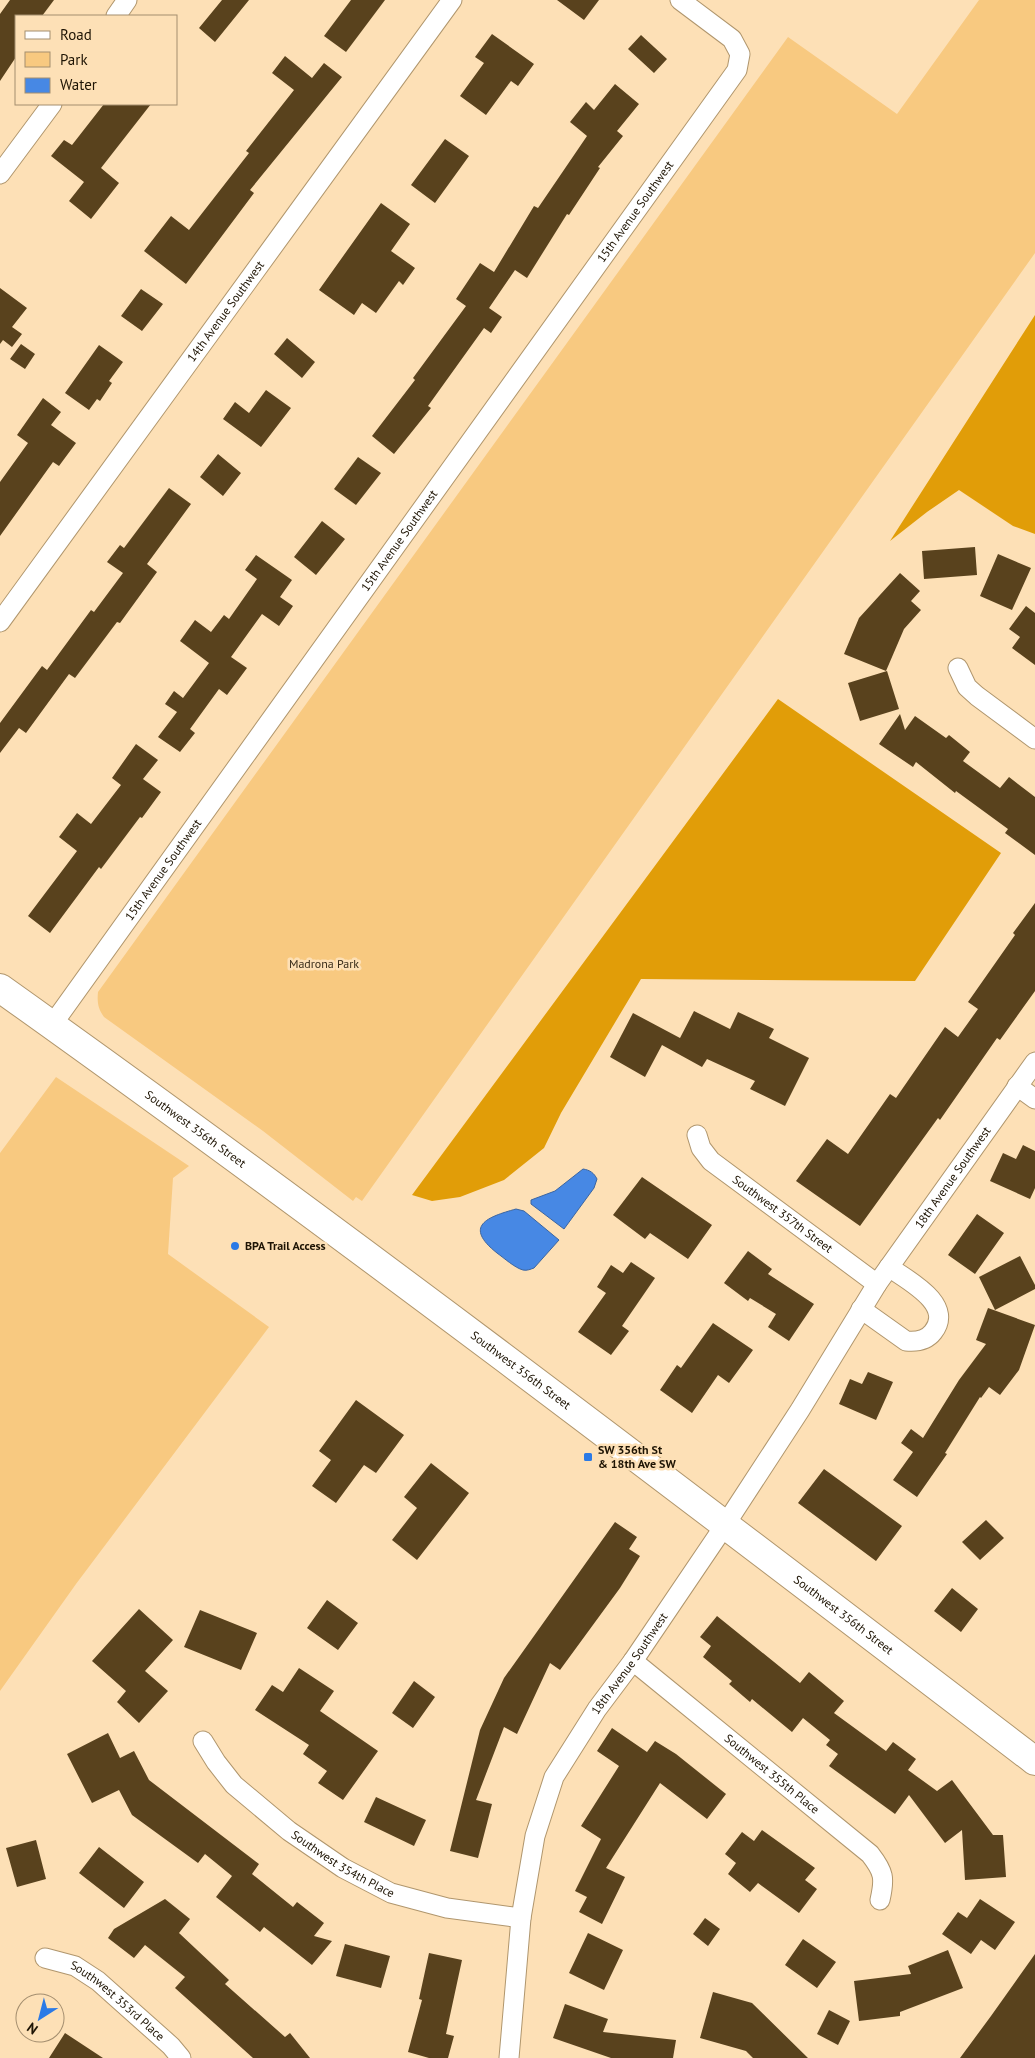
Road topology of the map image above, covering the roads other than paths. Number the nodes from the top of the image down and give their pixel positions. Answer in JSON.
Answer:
{"nodes":[{"id":1,"x":127,"y":0,"type":"edge"},
{"id":2,"x":452,"y":0,"type":"edge"},
{"id":3,"x":680,"y":0,"type":"edge"},
{"id":4,"x":117,"y":15,"type":"edge"},
{"id":5,"x":51,"y":105,"type":"edge"},
{"id":6,"x":0,"y":174,"type":"edge"},
{"id":7,"x":0,"y":622,"type":"edge"},
{"id":8,"x":958,"y":668,"type":"dead end"},
{"id":9,"x":1035,"y":739,"type":"edge"},
{"id":10,"x":0,"y":988,"type":"edge"},
{"id":11,"x":52,"y":1025,"type":"junction"},
{"id":12,"x":1035,"y":1062,"type":"edge"},
{"id":13,"x":1017,"y":1086,"type":"junction"},
{"id":14,"x":1035,"y":1099,"type":"edge"},
{"id":15,"x":697,"y":1135,"type":"dead end"},
{"id":16,"x":889,"y":1267,"type":"junction"},
{"id":17,"x":877,"y":1284,"type":"junction"},
{"id":18,"x":861,"y":1309,"type":"junction"},
{"id":19,"x":725,"y":1525,"type":"junction"},
{"id":20,"x":633,"y":1661,"type":"junction"},
{"id":21,"x":203,"y":1740,"type":"dead end"},
{"id":22,"x":1035,"y":1761,"type":"edge"},
{"id":23,"x":880,"y":1900,"type":"dead end"},
{"id":24,"x":521,"y":1918,"type":"junction"},
{"id":25,"x":45,"y":1958,"type":"dead end"},
{"id":26,"x":181,"y":2058,"type":"edge"},
{"id":27,"x":509,"y":2058,"type":"edge"}],
"edges":[{"from":1,"to":4,"type":"street"},
{"from":2,"to":7,"type":"street","name":"14th Avenue Southwest"},
{"from":3,"to":11,"type":"street","name":"15th Avenue Southwest"},
{"from":5,"to":6,"type":"street"},
{"from":8,"to":9,"type":"street"},
{"from":10,"to":11,"type":"main road","name":"Southwest 356th Street"},
{"from":11,"to":19,"type":"main road","name":"Southwest 356th Street"},
{"from":12,"to":13,"type":"street","name":"18th Avenue Southwest"},
{"from":13,"to":14,"type":"street"},
{"from":13,"to":16,"type":"street","name":"18th Avenue Southwest"},
{"from":15,"to":17,"type":"street","name":"Southwest 357th Street"},
{"from":16,"to":17,"type":"street","name":"18th Avenue Southwest"},
{"from":16,"to":18,"type":"street"},
{"from":17,"to":18,"type":"street","name":"18th Avenue Southwest"},
{"from":18,"to":19,"type":"street","name":"18th Avenue Southwest"},
{"from":19,"to":20,"type":"street","name":"18th Avenue Southwest"},
{"from":19,"to":22,"type":"main road","name":"Southwest 356th Street"},
{"from":20,"to":23,"type":"street","name":"Southwest 355th Place"},
{"from":20,"to":24,"type":"street","name":"18th Avenue Southwest"},
{"from":21,"to":24,"type":"street","name":"Southwest 354th Place"},
{"from":24,"to":27,"type":"street","name":"18th Avenue Southwest"},
{"from":25,"to":26,"type":"street","name":"Southwest 353rd Place"}]}
